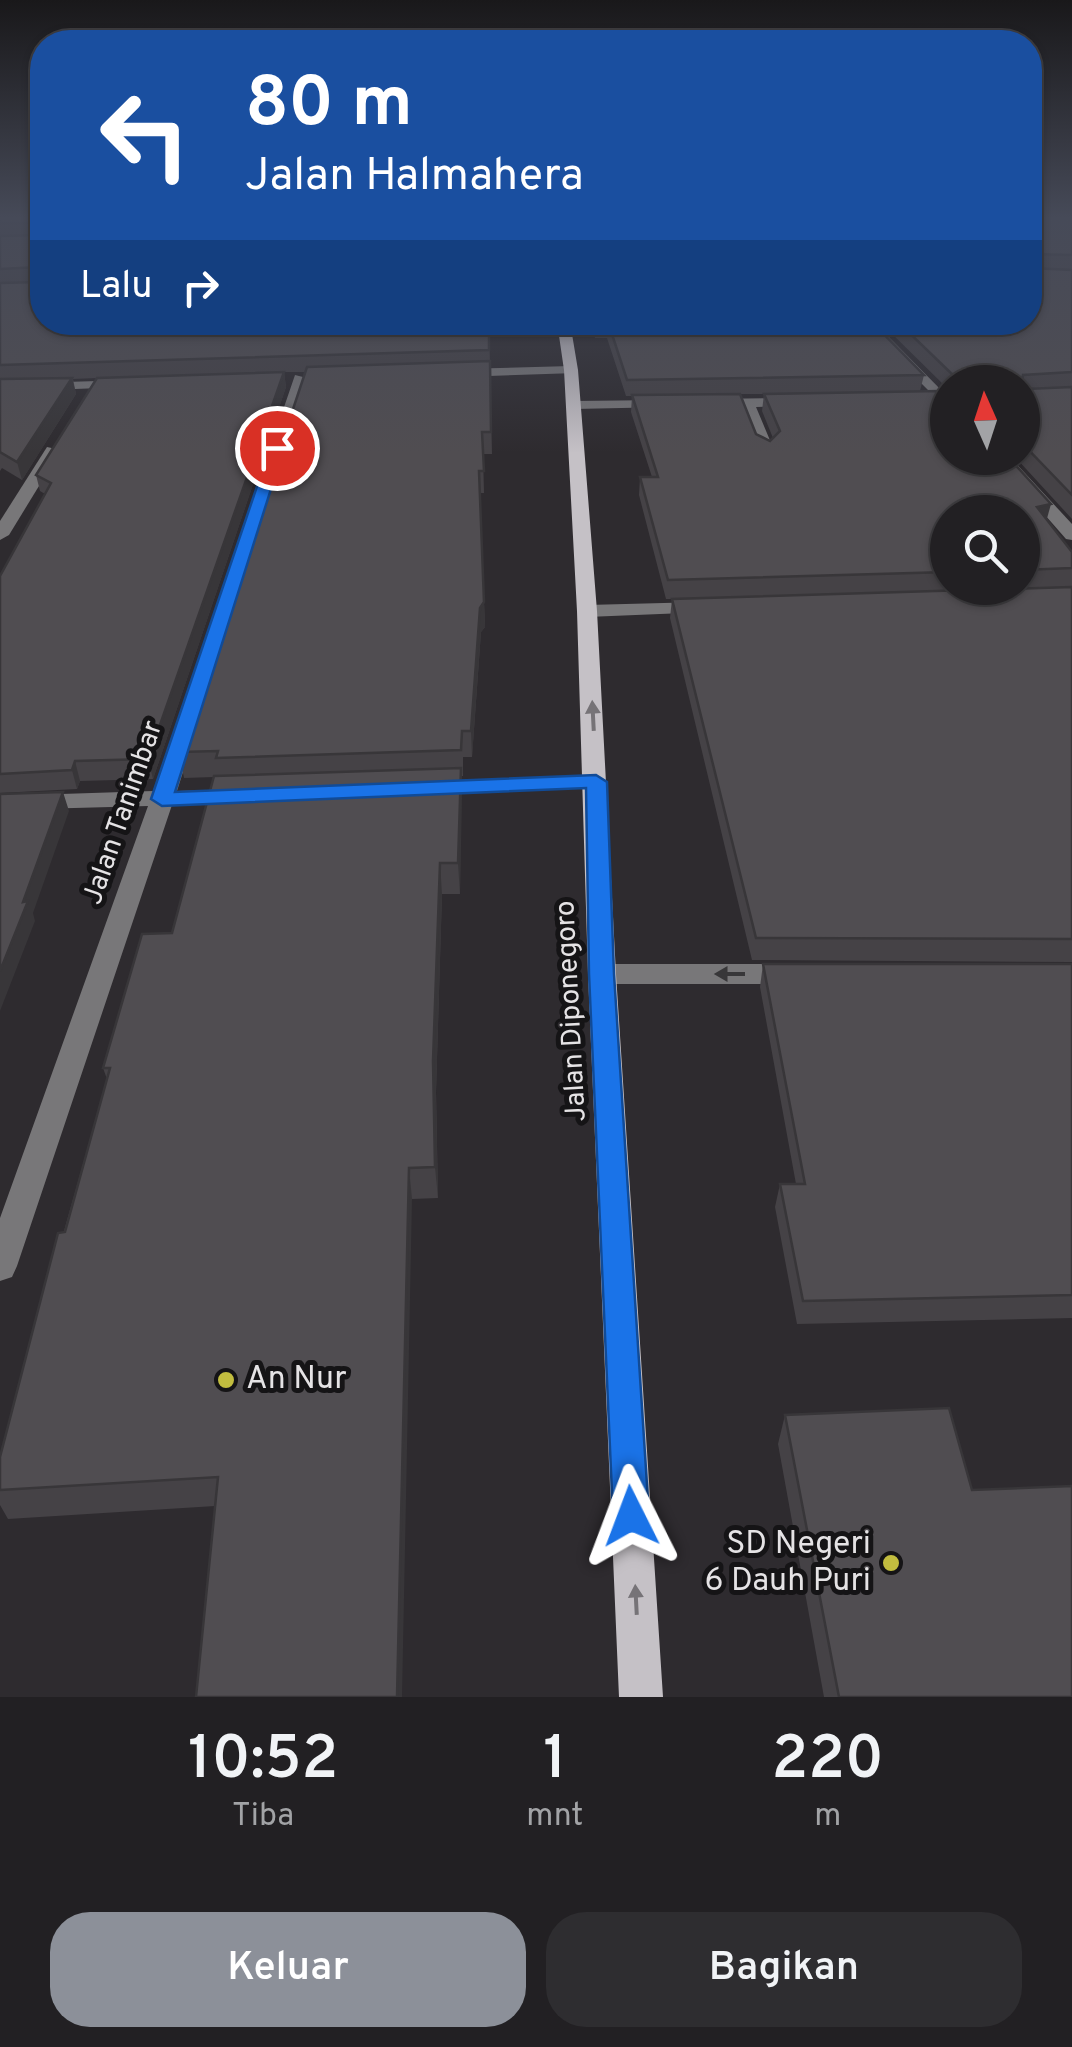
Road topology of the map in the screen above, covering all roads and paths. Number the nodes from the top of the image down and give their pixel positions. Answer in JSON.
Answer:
{"nodes":[{"id":1,"x":566,"y":335,"type":"edge"},
{"id":2,"x":879,"y":335,"type":"edge"},
{"id":3,"x":571,"y":370,"type":"junction"},
{"id":4,"x":436,"y":374,"type":"edge"},
{"id":5,"x":300,"y":378,"type":"edge"},
{"id":6,"x":150,"y":383,"type":"edge"},
{"id":7,"x":94,"y":384,"type":"junction"},
{"id":8,"x":930,"y":387,"type":"edge"},
{"id":9,"x":0,"y":388,"type":"edge"},
{"id":10,"x":921,"y":400,"type":"edge"},
{"id":11,"x":84,"y":401,"type":"edge"},
{"id":12,"x":930,"y":401,"type":"edge"},
{"id":13,"x":747,"y":402,"type":"junction"},
{"id":14,"x":805,"y":402,"type":"edge"},
{"id":15,"x":574,"y":405,"type":"junction"},
{"id":16,"x":63,"y":435,"type":"edge"},
{"id":17,"x":766,"y":450,"type":"edge"},
{"id":18,"x":1018,"y":475,"type":"edge"},
{"id":19,"x":0,"y":535,"type":"edge"},
{"id":20,"x":1072,"y":535,"type":"edge"},
{"id":21,"x":724,"y":608,"type":"edge"},
{"id":22,"x":587,"y":610,"type":"junction"},
{"id":23,"x":596,"y":782,"type":"junction"},
{"id":24,"x":399,"y":790,"type":"edge"},
{"id":25,"x":260,"y":795,"type":"edge"},
{"id":26,"x":162,"y":799,"type":"junction"},
{"id":27,"x":0,"y":803,"type":"edge"},
{"id":28,"x":602,"y":974,"type":"junction"},
{"id":29,"x":816,"y":974,"type":"edge"},
{"id":30,"x":0,"y":1266,"type":"edge"},
{"id":31,"x":641,"y":1697,"type":"edge"}],
"edges":[{"from":1,"to":3,"type":"main road","name":"Jalan Diponegoro"},
{"from":2,"to":8,"type":"street"},
{"from":3,"to":4,"type":"street"},
{"from":3,"to":15,"type":"main road","name":"Jalan Diponegoro"},
{"from":5,"to":26,"type":"street","name":"Jalan Tanimbar"},
{"from":6,"to":7,"type":"street"},
{"from":7,"to":9,"type":"street"},
{"from":7,"to":11,"type":"street"},
{"from":10,"to":12,"type":"street"},
{"from":13,"to":14,"type":"street"},
{"from":13,"to":15,"type":"street"},
{"from":13,"to":17,"type":"street"},
{"from":15,"to":22,"type":"main road","name":"Jalan Diponegoro"},
{"from":16,"to":19,"type":"street"},
{"from":18,"to":20,"type":"street"},
{"from":21,"to":22,"type":"street"},
{"from":23,"to":22,"type":"main road","name":"Jalan Diponegoro","one_way":true},
{"from":23,"to":24,"type":"street"},
{"from":23,"to":28,"type":"main road","name":"Jalan Diponegoro"},
{"from":25,"to":26,"type":"street"},
{"from":26,"to":27,"type":"street"},
{"from":26,"to":30,"type":"street","name":"Jalan Tanimbar"},
{"from":29,"to":28,"type":"street","one_way":true},
{"from":31,"to":28,"type":"main road","name":"Jalan Diponegoro","one_way":true}]}
